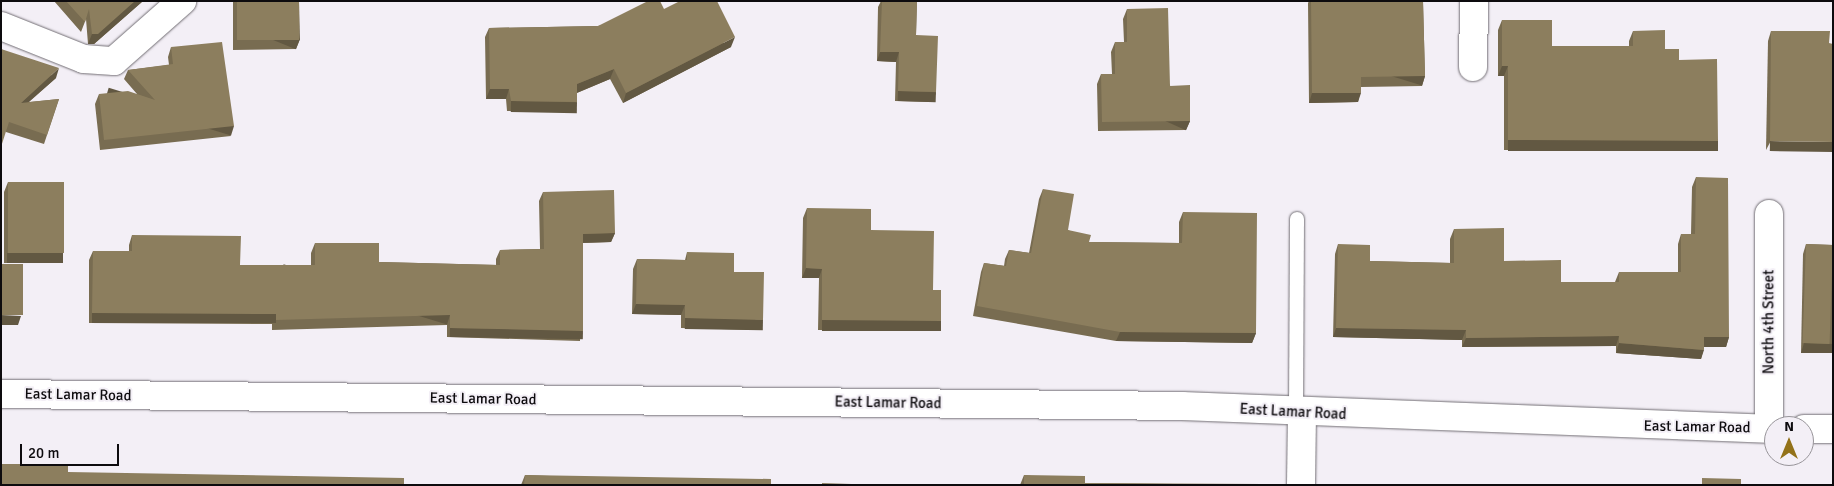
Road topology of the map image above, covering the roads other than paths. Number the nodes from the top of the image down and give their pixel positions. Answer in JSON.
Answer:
{"nodes":[{"id":1,"x":182,"y":1,"type":"edge"},
{"id":2,"x":1474,"y":1,"type":"edge"},
{"id":3,"x":1,"y":26,"type":"edge"},
{"id":4,"x":1473,"y":67,"type":"dead end"},
{"id":5,"x":1769,"y":214,"type":"dead end"},
{"id":6,"x":1297,"y":219,"type":"dead end"},
{"id":7,"x":1,"y":394,"type":"edge"},
{"id":8,"x":1299,"y":412,"type":"junction"},
{"id":9,"x":1771,"y":416,"type":"edge"},
{"id":10,"x":1764,"y":429,"type":"edge"},
{"id":11,"x":1814,"y":429,"type":"edge"},
{"id":12,"x":1833,"y":429,"type":"edge"},
{"id":13,"x":1301,"y":485,"type":"edge"}],
"edges":[{"from":1,"to":3,"type":"street"},
{"from":2,"to":4,"type":"street"},
{"from":5,"to":9,"type":"street","name":"North 4th Street"},
{"from":6,"to":8,"type":"lane"},
{"from":7,"to":8,"type":"street","name":"East Lamar Road"},
{"from":8,"to":10,"type":"street","name":"East Lamar Road"},
{"from":8,"to":13,"type":"street"},
{"from":11,"to":12,"type":"street"}]}
